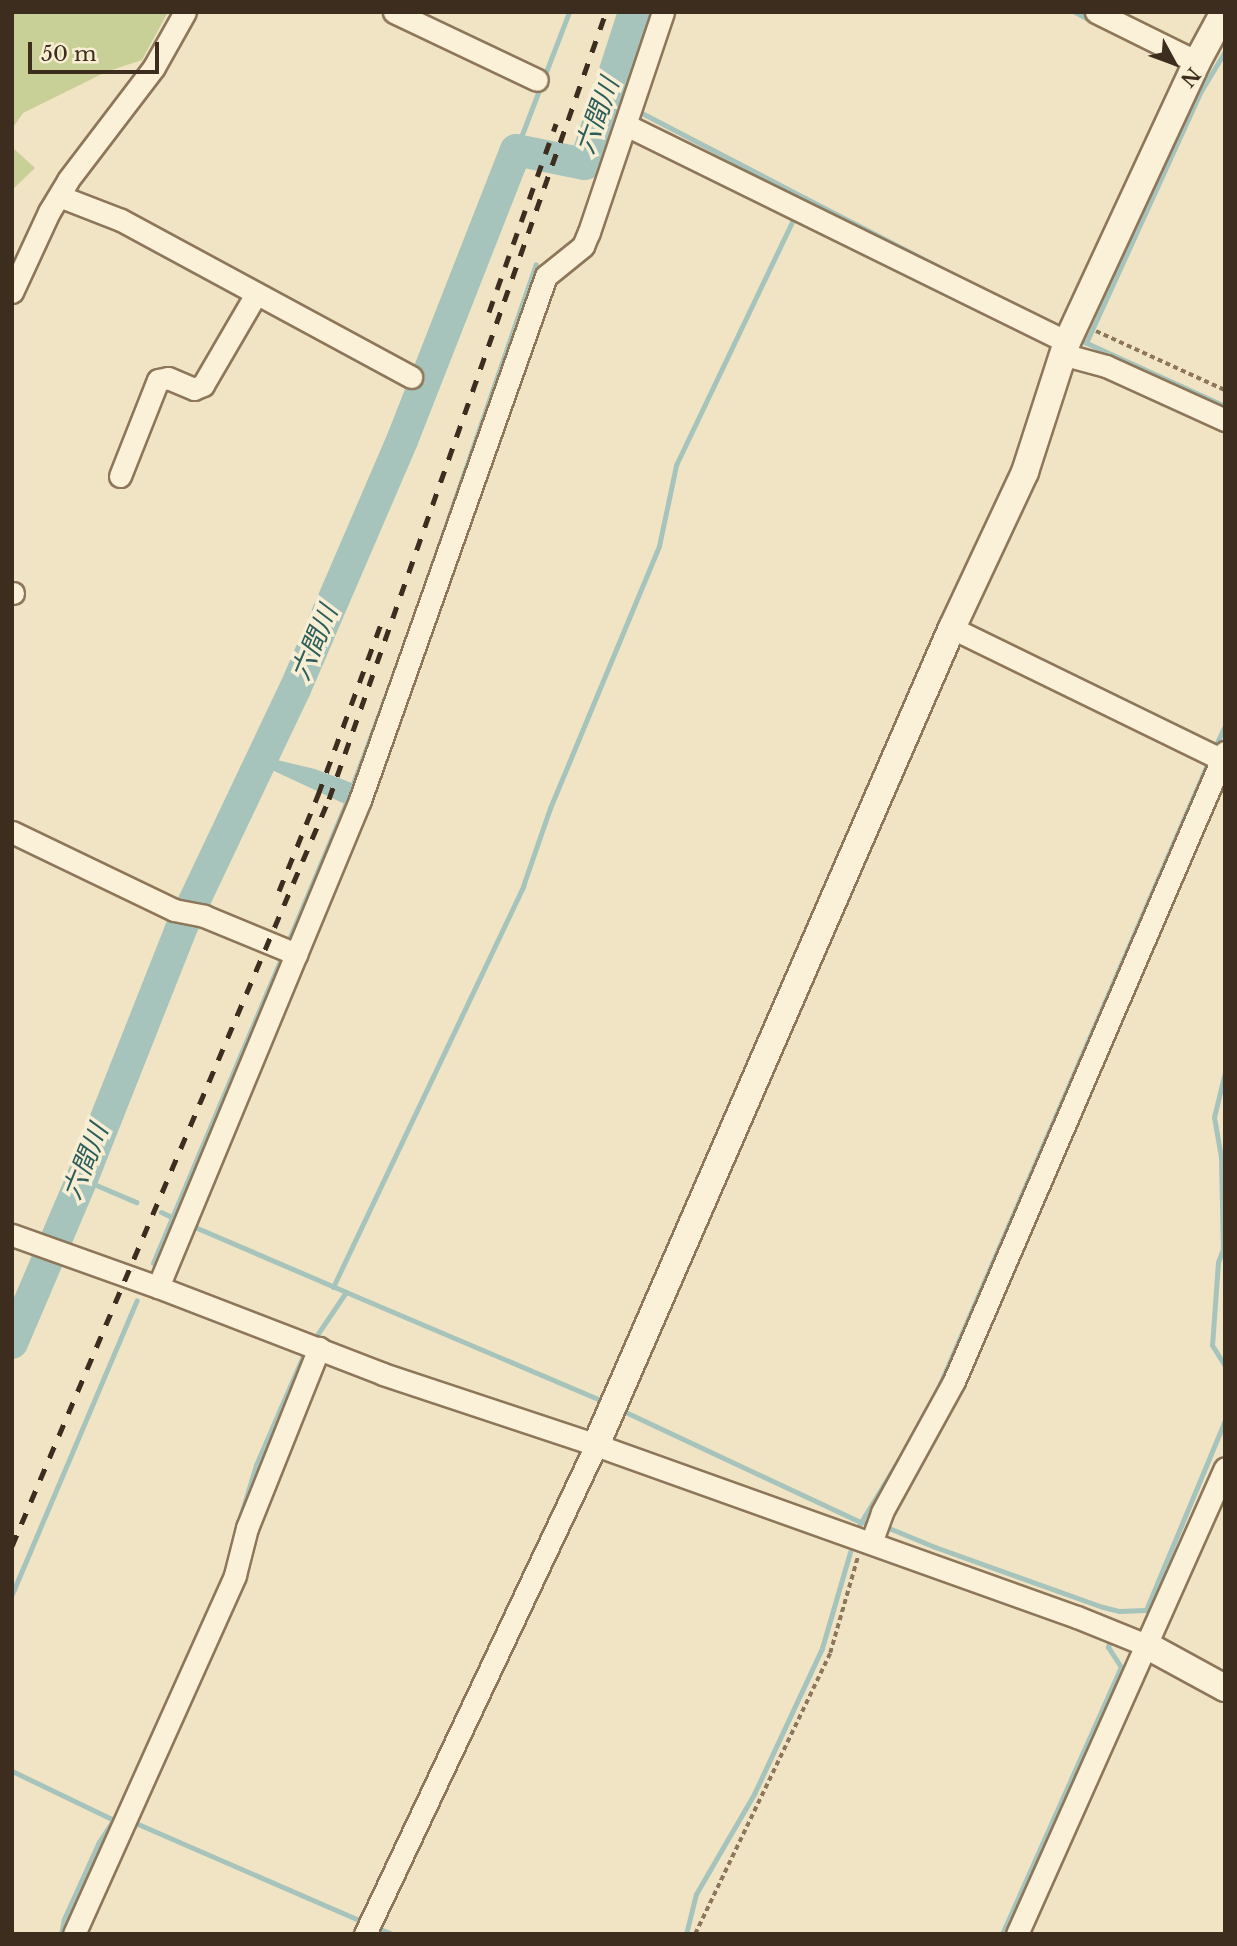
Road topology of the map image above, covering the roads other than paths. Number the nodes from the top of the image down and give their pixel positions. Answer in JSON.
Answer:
{"nodes":[{"id":1,"x":185,"y":12,"type":"edge"},
{"id":2,"x":394,"y":12,"type":"edge"},
{"id":3,"x":663,"y":12,"type":"edge"},
{"id":4,"x":1096,"y":12,"type":"edge"},
{"id":5,"x":1224,"y":12,"type":"edge"},
{"id":6,"x":1218,"y":39,"type":"edge"},
{"id":7,"x":1197,"y":62,"type":"junction"},
{"id":8,"x":537,"y":80,"type":"dead end"},
{"id":9,"x":628,"y":116,"type":"junction"},
{"id":10,"x":59,"y":196,"type":"junction"},
{"id":11,"x":12,"y":292,"type":"edge"},
{"id":12,"x":256,"y":294,"type":"junction"},
{"id":13,"x":1074,"y":338,"type":"junction"},
{"id":14,"x":411,"y":377,"type":"dead end"},
{"id":15,"x":1225,"y":420,"type":"edge"},
{"id":16,"x":120,"y":476,"type":"dead end"},
{"id":17,"x":953,"y":628,"type":"junction"},
{"id":18,"x":1219,"y":756,"type":"edge"},
{"id":19,"x":12,"y":832,"type":"edge"},
{"id":20,"x":288,"y":950,"type":"junction"},
{"id":21,"x":12,"y":1235,"type":"edge"},
{"id":22,"x":158,"y":1287,"type":"junction"},
{"id":23,"x":319,"y":1348,"type":"junction"},
{"id":24,"x":596,"y":1445,"type":"junction"},
{"id":25,"x":1225,"y":1468,"type":"edge"},
{"id":26,"x":873,"y":1532,"type":"junction"},
{"id":27,"x":1146,"y":1645,"type":"junction"},
{"id":28,"x":1225,"y":1688,"type":"edge"},
{"id":29,"x":368,"y":1927,"type":"edge"},
{"id":30,"x":74,"y":1934,"type":"edge"},
{"id":31,"x":1017,"y":1934,"type":"edge"}],
"edges":[{"from":1,"to":10,"type":"street"},
{"from":2,"to":8,"type":"street"},
{"from":3,"to":9,"type":"street"},
{"from":4,"to":7,"type":"street"},
{"from":5,"to":6,"type":"street"},
{"from":6,"to":7,"type":"street"},
{"from":7,"to":13,"type":"street"},
{"from":9,"to":13,"type":"street"},
{"from":9,"to":20,"type":"street"},
{"from":10,"to":11,"type":"street"},
{"from":10,"to":12,"type":"street"},
{"from":12,"to":14,"type":"street"},
{"from":12,"to":16,"type":"street"},
{"from":13,"to":15,"type":"street"},
{"from":13,"to":17,"type":"street"},
{"from":17,"to":18,"type":"street"},
{"from":17,"to":24,"type":"street"},
{"from":18,"to":26,"type":"street"},
{"from":19,"to":20,"type":"street"},
{"from":20,"to":22,"type":"street"},
{"from":21,"to":22,"type":"street"},
{"from":22,"to":23,"type":"street"},
{"from":23,"to":24,"type":"street"},
{"from":23,"to":30,"type":"street"},
{"from":24,"to":26,"type":"street"},
{"from":24,"to":29,"type":"street"},
{"from":25,"to":27,"type":"street"},
{"from":26,"to":27,"type":"street"},
{"from":27,"to":28,"type":"street"},
{"from":27,"to":31,"type":"street"}]}
